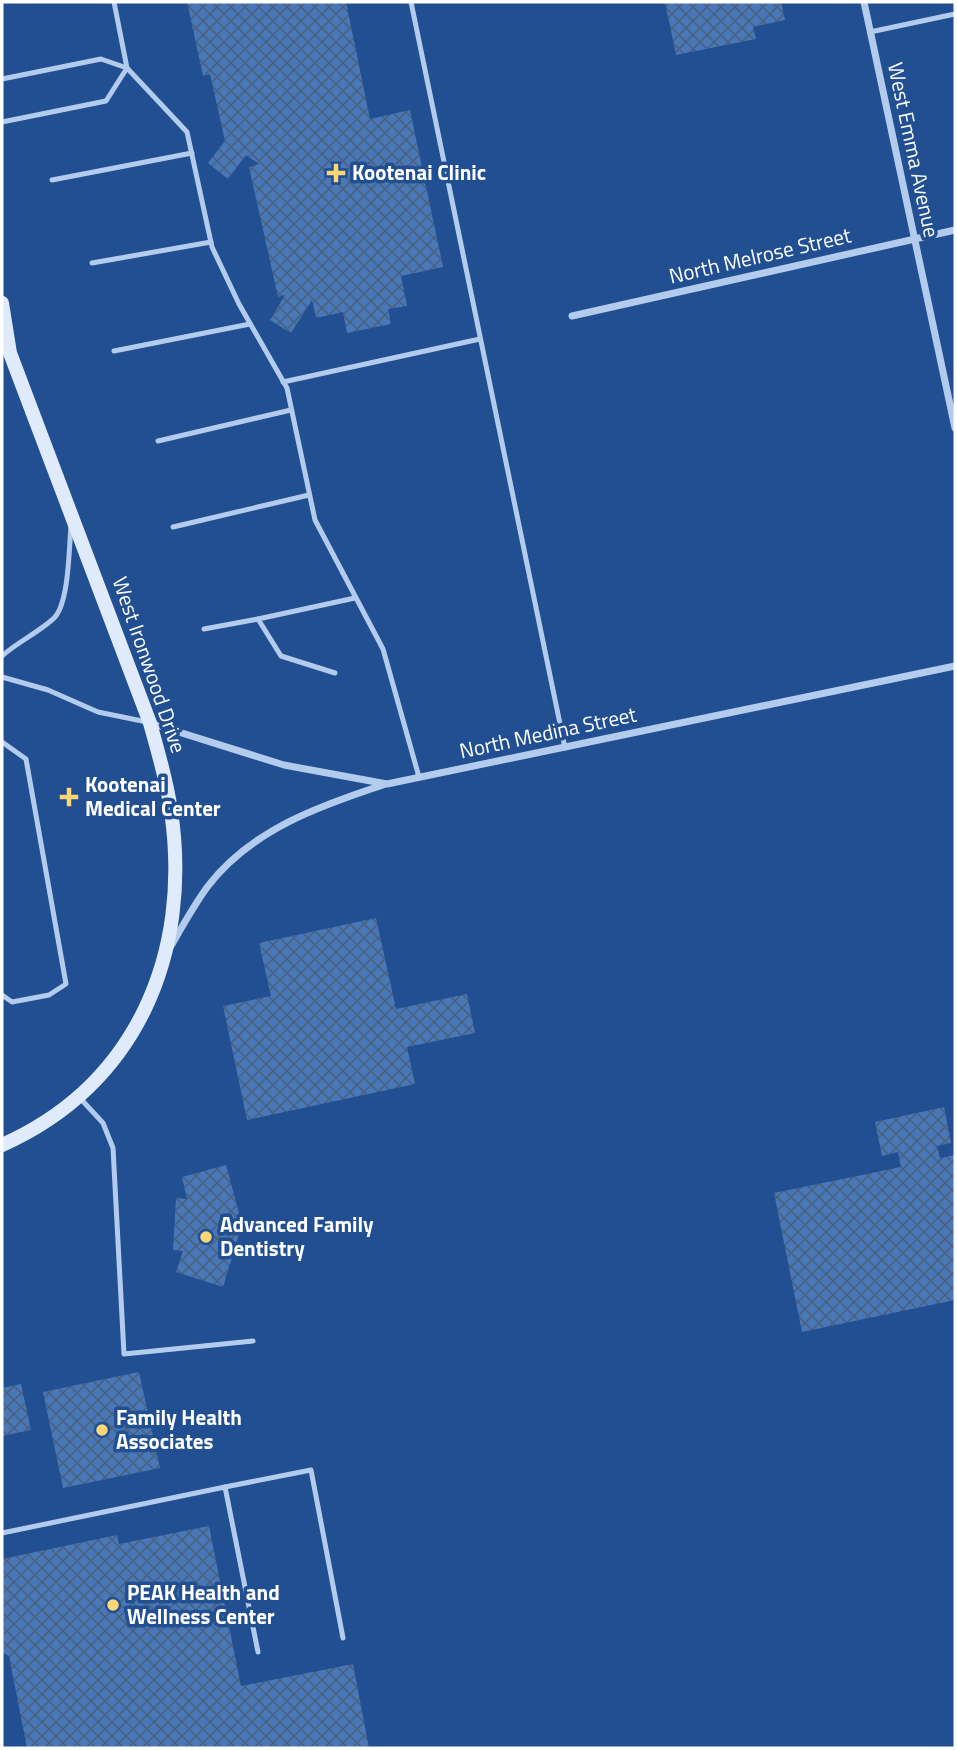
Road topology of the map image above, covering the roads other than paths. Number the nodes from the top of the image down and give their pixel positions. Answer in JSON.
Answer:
{"nodes":[{"id":1,"x":114,"y":2,"type":"edge"},
{"id":2,"x":411,"y":2,"type":"edge"},
{"id":3,"x":864,"y":2,"type":"edge"},
{"id":4,"x":955,"y":14,"type":"edge"},
{"id":5,"x":870,"y":32,"type":"junction"},
{"id":6,"x":127,"y":68,"type":"junction"},
{"id":7,"x":2,"y":79,"type":"edge"},
{"id":8,"x":2,"y":122,"type":"edge"},
{"id":9,"x":192,"y":153,"type":"junction"},
{"id":10,"x":52,"y":180,"type":"dead end"},
{"id":11,"x":955,"y":230,"type":"edge"},
{"id":12,"x":913,"y":239,"type":"junction"},
{"id":13,"x":211,"y":242,"type":"junction"},
{"id":14,"x":92,"y":263,"type":"dead end"},
{"id":15,"x":2,"y":303,"type":"edge"},
{"id":16,"x":572,"y":316,"type":"dead end"},
{"id":17,"x":250,"y":324,"type":"junction"},
{"id":18,"x":480,"y":339,"type":"junction"},
{"id":19,"x":6,"y":349,"type":"edge"},
{"id":20,"x":114,"y":351,"type":"dead end"},
{"id":21,"x":283,"y":382,"type":"junction"},
{"id":22,"x":291,"y":410,"type":"junction"},
{"id":23,"x":955,"y":428,"type":"edge"},
{"id":24,"x":158,"y":441,"type":"dead end"},
{"id":25,"x":309,"y":495,"type":"junction"},
{"id":26,"x":72,"y":516,"type":"junction"},
{"id":27,"x":173,"y":527,"type":"dead end"},
{"id":28,"x":355,"y":598,"type":"junction"},
{"id":29,"x":258,"y":619,"type":"junction"},
{"id":30,"x":204,"y":629,"type":"dead end"},
{"id":31,"x":2,"y":656,"type":"edge"},
{"id":32,"x":955,"y":666,"type":"edge"},
{"id":33,"x":334,"y":673,"type":"dead end"},
{"id":34,"x":2,"y":677,"type":"edge"},
{"id":35,"x":150,"y":723,"type":"junction"},
{"id":36,"x":2,"y":742,"type":"edge"},
{"id":37,"x":565,"y":748,"type":"junction"},
{"id":38,"x":419,"y":777,"type":"junction"},
{"id":39,"x":387,"y":784,"type":"junction"},
{"id":40,"x":167,"y":952,"type":"junction"},
{"id":41,"x":2,"y":995,"type":"edge"},
{"id":42,"x":79,"y":1097,"type":"junction"},
{"id":43,"x":2,"y":1145,"type":"edge"},
{"id":44,"x":253,"y":1341,"type":"dead end"},
{"id":45,"x":225,"y":1487,"type":"junction"},
{"id":46,"x":2,"y":1533,"type":"edge"},
{"id":47,"x":343,"y":1638,"type":"dead end"},
{"id":48,"x":258,"y":1652,"type":"dead end"}],
"edges":[{"from":1,"to":6,"type":"lane"},
{"from":2,"to":18,"type":"lane"},
{"from":3,"to":5,"type":"street","name":"West Emma Avenue"},
{"from":4,"to":5,"type":"lane"},
{"from":5,"to":12,"type":"street","name":"West Emma Avenue"},
{"from":6,"to":7,"type":"lane"},
{"from":6,"to":8,"type":"lane"},
{"from":6,"to":9,"type":"lane"},
{"from":9,"to":10,"type":"lane"},
{"from":9,"to":13,"type":"lane"},
{"from":11,"to":12,"type":"street","name":"North Melrose Street"},
{"from":12,"to":16,"type":"street","name":"North Melrose Street"},
{"from":12,"to":23,"type":"street","name":"West Emma Avenue"},
{"from":13,"to":14,"type":"lane"},
{"from":13,"to":17,"type":"lane"},
{"from":15,"to":19,"type":"street","name":"West Ironwood Drive"},
{"from":17,"to":20,"type":"lane"},
{"from":17,"to":21,"type":"lane"},
{"from":18,"to":21,"type":"lane"},
{"from":18,"to":37,"type":"lane"},
{"from":19,"to":26,"type":"street","name":"West Ironwood Drive"},
{"from":21,"to":22,"type":"lane"},
{"from":22,"to":24,"type":"lane"},
{"from":22,"to":25,"type":"lane"},
{"from":25,"to":27,"type":"lane"},
{"from":25,"to":28,"type":"lane"},
{"from":26,"to":31,"type":"lane"},
{"from":26,"to":35,"type":"street","name":"West Ironwood Drive"},
{"from":28,"to":29,"type":"lane"},
{"from":28,"to":38,"type":"lane"},
{"from":29,"to":30,"type":"lane"},
{"from":29,"to":33,"type":"lane"},
{"from":32,"to":37,"type":"street","name":"North Medina Street"},
{"from":34,"to":35,"type":"lane"},
{"from":35,"to":39,"type":"street","name":"North Medina Street"},
{"from":35,"to":40,"type":"street","name":"West Ironwood Drive"},
{"from":36,"to":41,"type":"lane"},
{"from":37,"to":38,"type":"street","name":"North Medina Street"},
{"from":38,"to":39,"type":"street","name":"North Medina Street"},
{"from":39,"to":40,"type":"street"},
{"from":40,"to":42,"type":"street","name":"West Ironwood Drive"},
{"from":42,"to":43,"type":"street","name":"West Ironwood Drive"},
{"from":42,"to":44,"type":"lane"},
{"from":45,"to":46,"type":"lane"},
{"from":45,"to":47,"type":"lane"},
{"from":45,"to":48,"type":"lane"}]}
